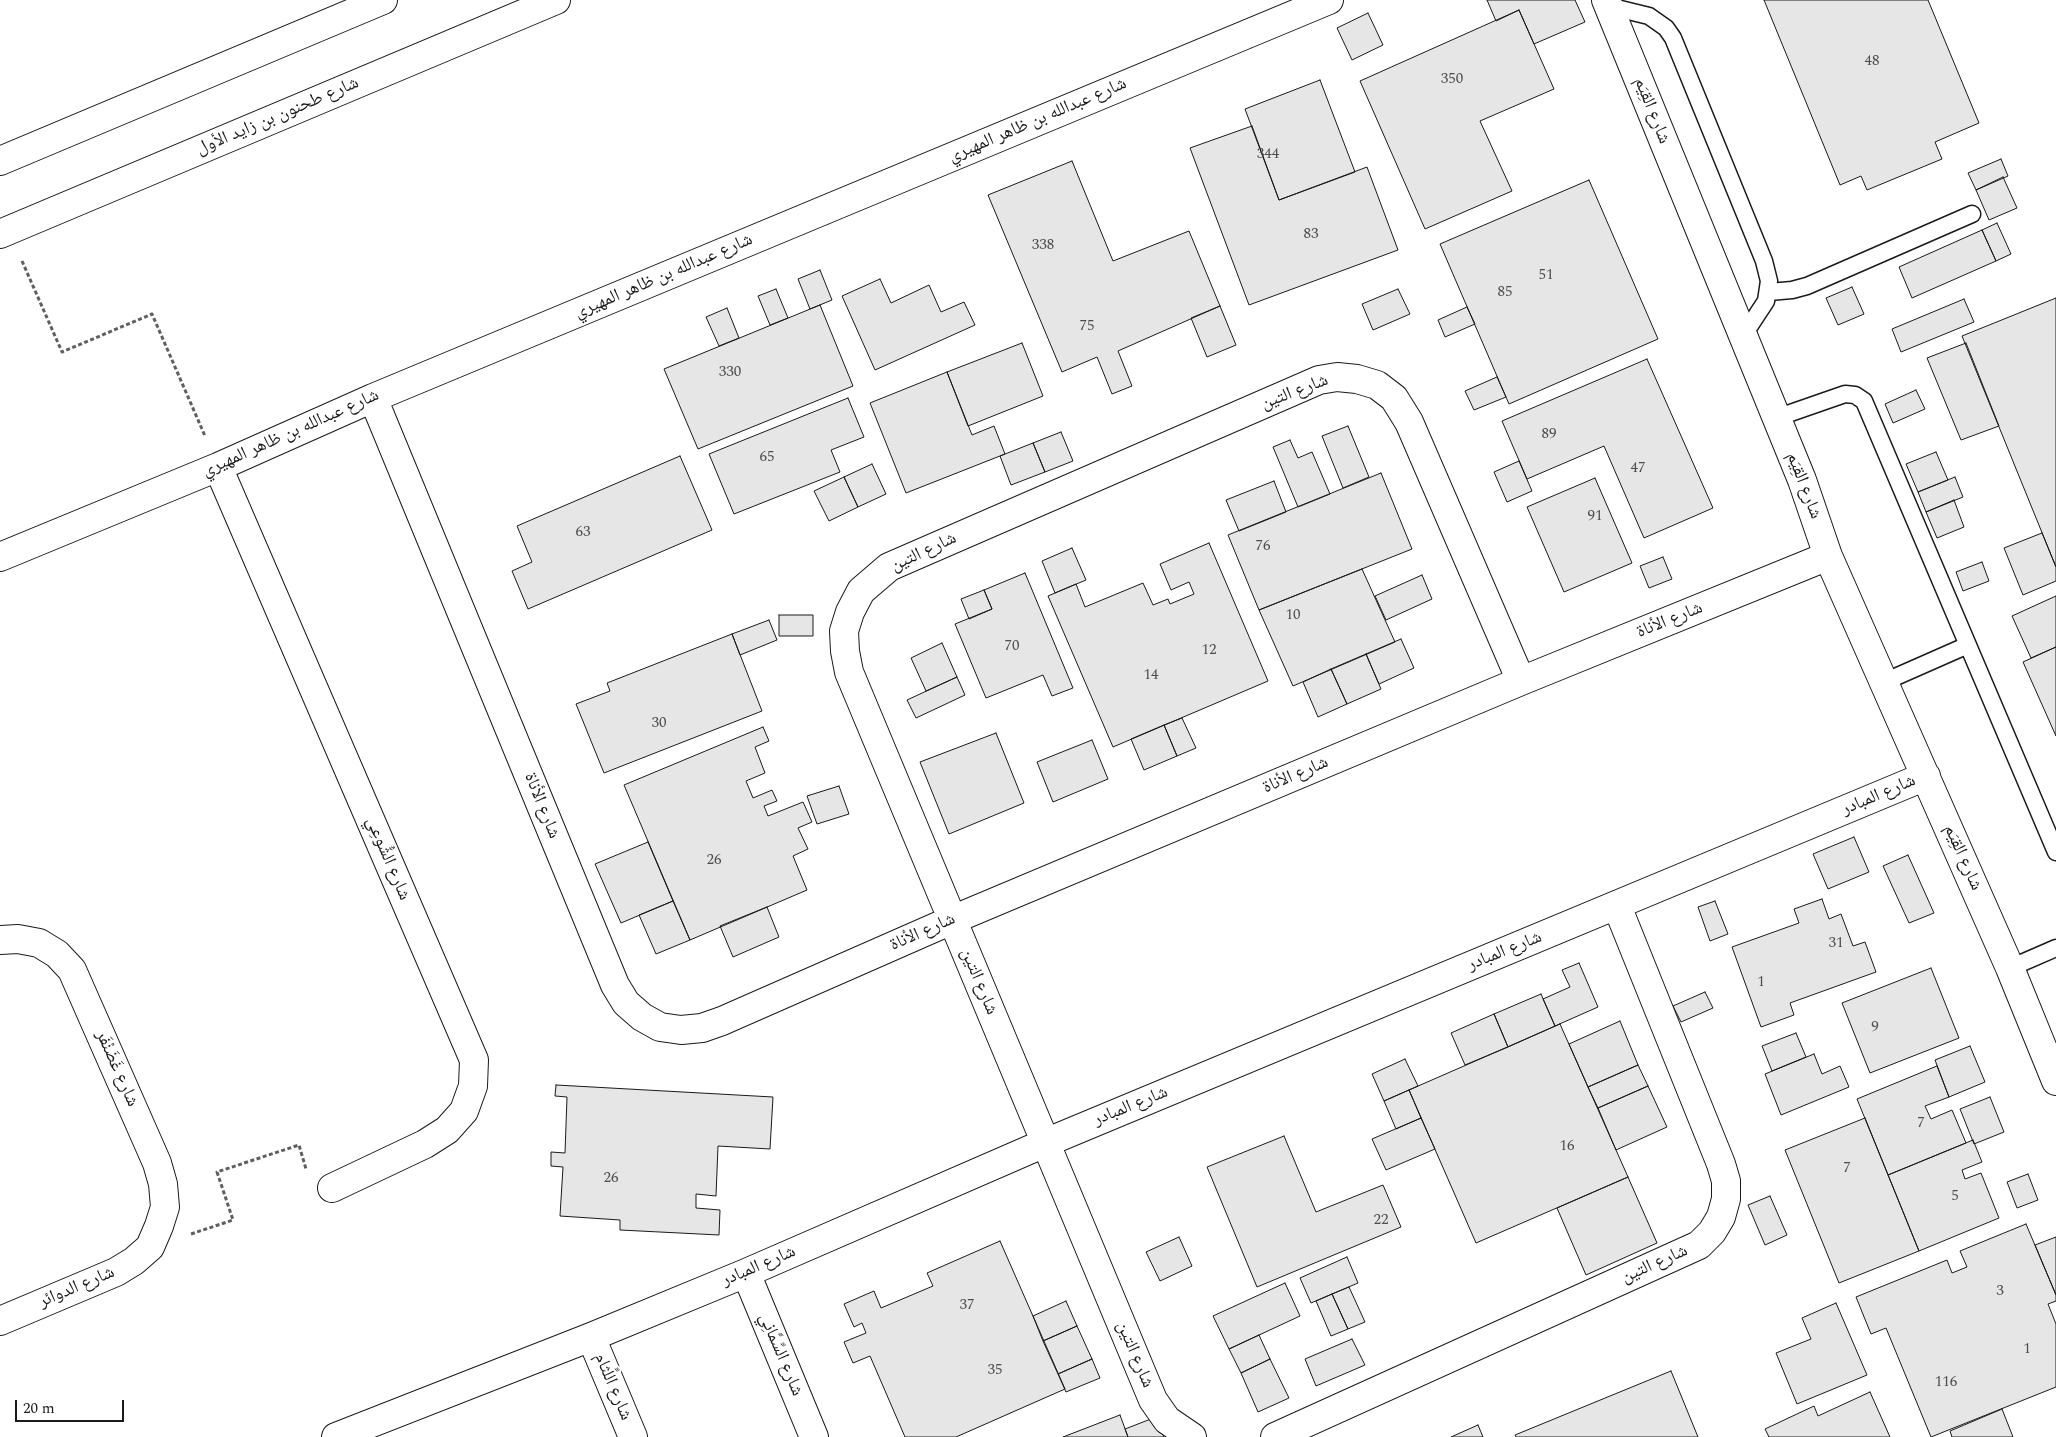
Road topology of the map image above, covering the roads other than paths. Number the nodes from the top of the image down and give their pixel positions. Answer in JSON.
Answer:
{"nodes":[{"id":1,"x":383,"y":0,"type":"edge"},
{"id":2,"x":556,"y":0,"type":"edge"},
{"id":3,"x":1329,"y":0,"type":"edge"},
{"id":4,"x":1607,"y":3,"type":"edge"},
{"id":5,"x":0,"y":162,"type":"edge"},
{"id":6,"x":1972,"y":214,"type":"dead end"},
{"id":7,"x":0,"y":234,"type":"edge"},
{"id":8,"x":1768,"y":292,"type":"junction"},
{"id":9,"x":1742,"y":336,"type":"junction"},
{"id":10,"x":373,"y":398,"type":"junction"},
{"id":11,"x":1776,"y":418,"type":"junction"},
{"id":12,"x":218,"y":466,"type":"junction"},
{"id":13,"x":1828,"y":556,"type":"junction"},
{"id":14,"x":0,"y":557,"type":"edge"},
{"id":15,"x":1968,"y":645,"type":"junction"},
{"id":16,"x":1521,"y":681,"type":"junction"},
{"id":17,"x":1884,"y":682,"type":"junction"},
{"id":18,"x":1926,"y":776,"type":"junction"},
{"id":19,"x":2056,"y":852,"type":"edge"},
{"id":20,"x":1618,"y":906,"type":"junction"},
{"id":21,"x":952,"y":920,"type":"junction"},
{"id":22,"x":0,"y":940,"type":"edge"},
{"id":23,"x":2056,"y":948,"type":"edge"},
{"id":24,"x":2010,"y":968,"type":"junction"},
{"id":25,"x":2056,"y":1082,"type":"edge"},
{"id":26,"x":1045,"y":1142,"type":"junction"},
{"id":27,"x":332,"y":1188,"type":"road end"},
{"id":28,"x":150,"y":1247,"type":"joint"},
{"id":29,"x":746,"y":1273,"type":"junction"},
{"id":30,"x":0,"y":1321,"type":"edge"},
{"id":31,"x":591,"y":1338,"type":"junction"},
{"id":32,"x":336,"y":1437,"type":"edge"},
{"id":33,"x":633,"y":1437,"type":"edge"},
{"id":34,"x":814,"y":1437,"type":"edge"},
{"id":35,"x":1192,"y":1437,"type":"edge"},
{"id":36,"x":1275,"y":1437,"type":"edge"}],
"edges":[{"from":1,"to":5,"type":"street"},
{"from":2,"to":7,"type":"street","name":"شارع طحنون بن زايد الأول"},
{"from":3,"to":10,"type":"street","name":"شارع عبدالله بن ظاهر المهيري"},
{"from":4,"to":8,"type":"lane"},
{"from":4,"to":9,"type":"street","name":"شارع القِيَم"},
{"from":6,"to":8,"type":"lane"},
{"from":8,"to":9,"type":"lane"},
{"from":9,"to":11,"type":"street","name":"شارع القِيَم"},
{"from":10,"to":12,"type":"street","name":"شارع عبدالله بن ظاهر المهيري"},
{"from":10,"to":21,"type":"street","name":"شارع الأناة"},
{"from":11,"to":13,"type":"street","name":"شارع القِيَم"},
{"from":11,"to":15,"type":"lane"},
{"from":12,"to":14,"type":"street","name":"شارع عبدالله بن ظاهر المهيري"},
{"from":12,"to":27,"type":"street","name":"شارع الشُّوعِي"},
{"from":13,"to":16,"type":"street","name":"شارع الأناة"},
{"from":13,"to":17,"type":"street","name":"شارع القِيَم"},
{"from":15,"to":17,"type":"lane"},
{"from":15,"to":19,"type":"lane"},
{"from":16,"to":21,"type":"street","name":"شارع الأناة"},
{"from":16,"to":21,"type":"street","name":"شارع التين"},
{"from":17,"to":18,"type":"street","name":"شارع القِيَم"},
{"from":18,"to":20,"type":"street","name":"شارع المبادر"},
{"from":18,"to":24,"type":"street","name":"شارع القِيَم"},
{"from":20,"to":26,"type":"street","name":"شارع المبادر"},
{"from":20,"to":36,"type":"street","name":"شارع التين"},
{"from":21,"to":26,"type":"street","name":"شارع التين"},
{"from":22,"to":28,"type":"street","name":"شارع غَضَنْفَر"},
{"from":23,"to":24,"type":"lane"},
{"from":24,"to":25,"type":"street","name":"شارع القِيَم"},
{"from":26,"to":29,"type":"street","name":"شارع المبادر"},
{"from":26,"to":35,"type":"street","name":"شارع التين"},
{"from":28,"to":30,"type":"street","name":"شارع الدوائر"},
{"from":29,"to":31,"type":"street","name":"شارع المبادر"},
{"from":29,"to":34,"type":"street","name":"شارع السِّمَّانِي"},
{"from":31,"to":32,"type":"street","name":"شارع المبادر"},
{"from":31,"to":33,"type":"street","name":"شارع اللِّثام"}]}
